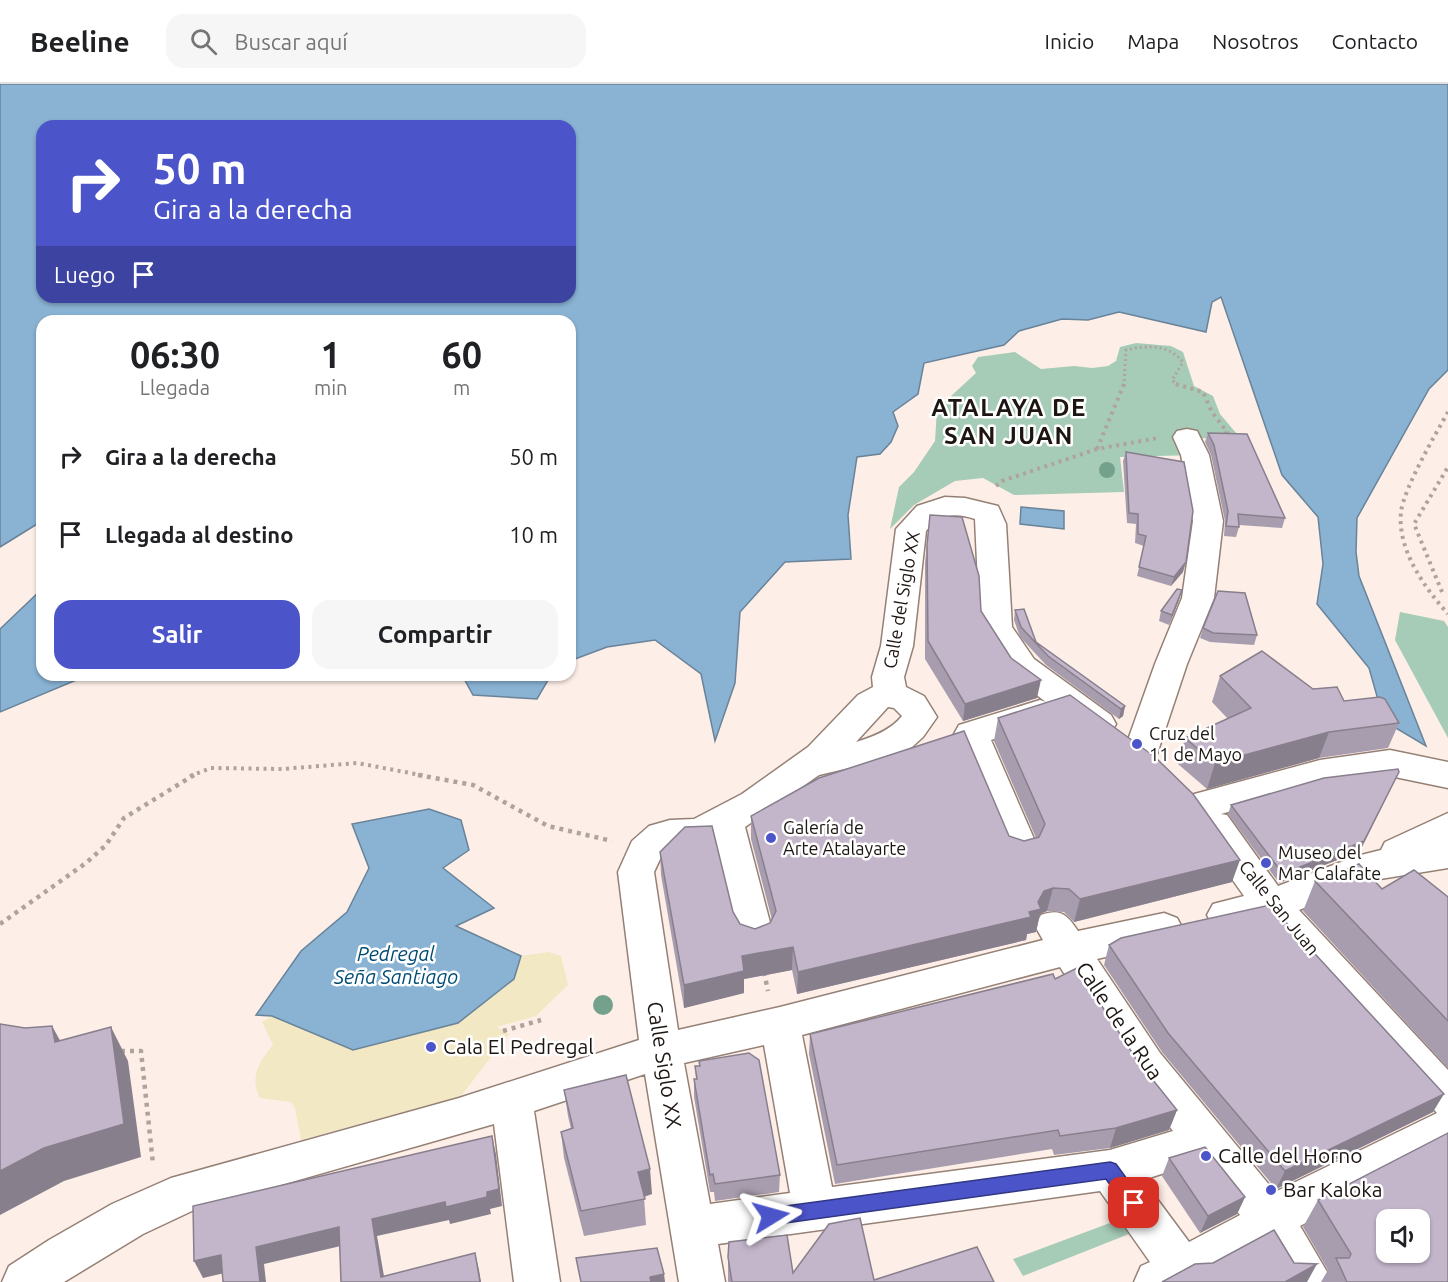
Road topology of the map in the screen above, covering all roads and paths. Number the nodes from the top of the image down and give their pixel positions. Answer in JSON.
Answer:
{"nodes":[{"id":1,"x":1448,"y":412,"type":"edge"},
{"id":2,"x":1446,"y":418,"type":"edge"},
{"id":3,"x":1187,"y":436,"type":"junction"},
{"id":4,"x":1097,"y":449,"type":"junction"},
{"id":5,"x":1448,"y":467,"type":"edge"},
{"id":6,"x":1443,"y":476,"type":"junction"},
{"id":7,"x":1448,"y":477,"type":"edge"},
{"id":8,"x":981,"y":515,"type":"junction"},
{"id":9,"x":1442,"y":592,"type":"dead end"},
{"id":10,"x":1448,"y":614,"type":"edge"},
{"id":11,"x":1068,"y":703,"type":"junction"},
{"id":12,"x":1448,"y":775,"type":"edge"},
{"id":13,"x":1170,"y":778,"type":"junction"},
{"id":14,"x":725,"y":820,"type":"junction"},
{"id":15,"x":1448,"y":827,"type":"edge"},
{"id":16,"x":1020,"y":848,"type":"edge"},
{"id":17,"x":645,"y":849,"type":"junction"},
{"id":18,"x":1448,"y":854,"type":"edge"},
{"id":19,"x":1370,"y":866,"type":"junction"},
{"id":20,"x":1271,"y":905,"type":"junction"},
{"id":21,"x":0,"y":924,"type":"edge"},
{"id":22,"x":754,"y":934,"type":"edge"},
{"id":23,"x":1062,"y":938,"type":"junction"},
{"id":24,"x":541,"y":1020,"type":"dead end"},
{"id":25,"x":780,"y":1024,"type":"junction"},
{"id":26,"x":503,"y":1031,"type":"dead end"},
{"id":27,"x":119,"y":1051,"type":"dead end"},
{"id":28,"x":661,"y":1051,"type":"junction"},
{"id":29,"x":512,"y":1099,"type":"junction"},
{"id":30,"x":1448,"y":1099,"type":"edge"},
{"id":31,"x":1448,"y":1128,"type":"edge"},
{"id":32,"x":1205,"y":1141,"type":"junction"},
{"id":33,"x":152,"y":1159,"type":"dead end"},
{"id":34,"x":1110,"y":1170,"type":"junction"},
{"id":35,"x":815,"y":1210,"type":"junction"},
{"id":36,"x":1272,"y":1221,"type":"junction"},
{"id":37,"x":692,"y":1227,"type":"junction"},
{"id":38,"x":1170,"y":1275,"type":"edge"},
{"id":39,"x":25,"y":1282,"type":"edge"},
{"id":40,"x":537,"y":1282,"type":"edge"},
{"id":41,"x":702,"y":1282,"type":"edge"},
{"id":42,"x":1310,"y":1282,"type":"edge"}],
"edges":[{"from":1,"to":2,"type":"path"},
{"from":2,"to":10,"type":"path"},
{"from":3,"to":4,"type":"path"},
{"from":3,"to":4,"type":"path"},
{"from":3,"to":13,"type":"street"},
{"from":4,"to":8,"type":"path"},
{"from":5,"to":6,"type":"path"},
{"from":6,"to":7,"type":"path"},
{"from":6,"to":9,"type":"path"},
{"from":8,"to":11,"type":"street","name":"Calle San Juan"},
{"from":8,"to":14,"type":"street","name":"Calle del Siglo XX"},
{"from":11,"to":13,"type":"street","name":"Calle San Juan"},
{"from":11,"to":16,"type":"street"},
{"from":12,"to":13,"type":"street"},
{"from":13,"to":20,"type":"street","name":"Calle San Juan"},
{"from":14,"to":17,"type":"street","name":"Calle del Siglo XX"},
{"from":14,"to":22,"type":"street"},
{"from":15,"to":19,"type":"street"},
{"from":17,"to":21,"type":"path"},
{"from":17,"to":28,"type":"street","name":"Calle Siglo XX"},
{"from":18,"to":19,"type":"street"},
{"from":19,"to":20,"type":"street"},
{"from":20,"to":23,"type":"street"},
{"from":20,"to":30,"type":"street","name":"Calle San Juan"},
{"from":23,"to":25,"type":"street"},
{"from":23,"to":32,"type":"street","name":"Calle de la Rua"},
{"from":24,"to":26,"type":"path"},
{"from":25,"to":28,"type":"street"},
{"from":25,"to":35,"type":"street"},
{"from":27,"to":33,"type":"path"},
{"from":28,"to":29,"type":"street"},
{"from":28,"to":37,"type":"street","name":"Calle Siglo XX"},
{"from":29,"to":39,"type":"street"},
{"from":29,"to":40,"type":"street"},
{"from":31,"to":36,"type":"street"},
{"from":32,"to":34,"type":"street"},
{"from":32,"to":36,"type":"street","name":"Calle de la Rua"},
{"from":34,"to":35,"type":"street"},
{"from":34,"to":38,"type":"street"},
{"from":35,"to":37,"type":"street"},
{"from":36,"to":38,"type":"street"},
{"from":36,"to":42,"type":"street","name":"Calle de la Rua"},
{"from":37,"to":41,"type":"street","name":"Calle Siglo XX"}]}
